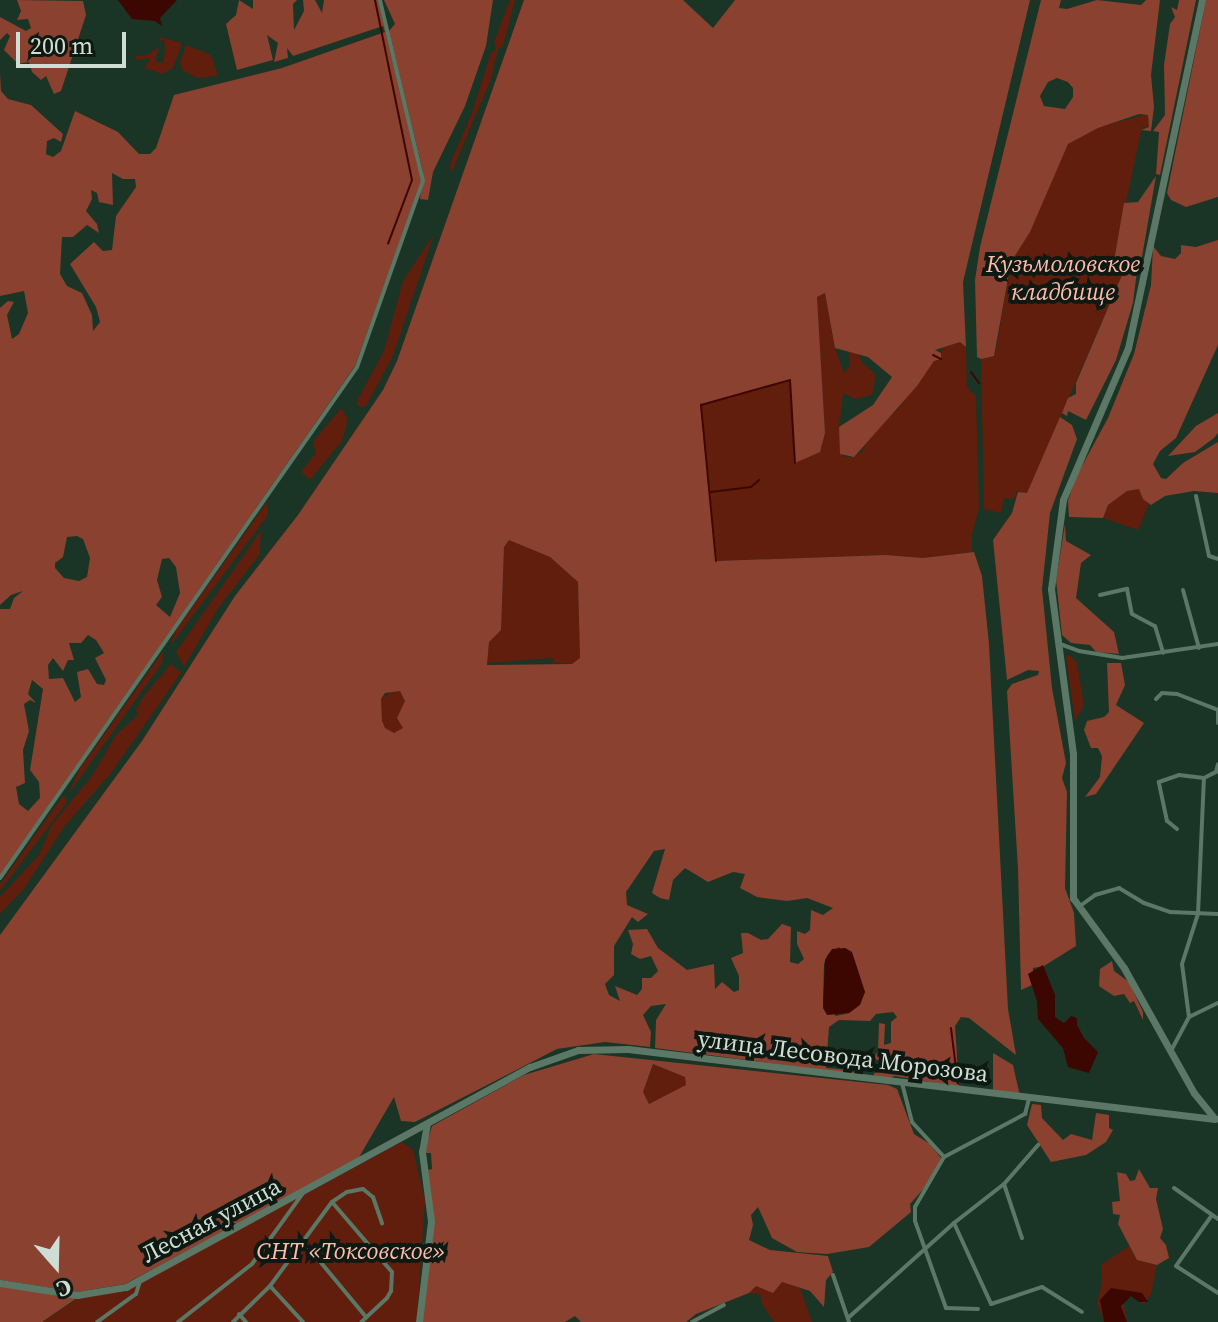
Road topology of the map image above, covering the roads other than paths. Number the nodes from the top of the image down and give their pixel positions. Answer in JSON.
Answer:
{"nodes":[{"id":1,"x":380,"y":0,"type":"edge"},
{"id":2,"x":1202,"y":0,"type":"edge"},
{"id":3,"x":1196,"y":496,"type":"dead end"},
{"id":4,"x":1218,"y":559,"type":"edge"},
{"id":5,"x":1183,"y":590,"type":"dead end"},
{"id":6,"x":1100,"y":595,"type":"dead end"},
{"id":7,"x":1058,"y":643,"type":"junction"},
{"id":8,"x":1218,"y":644,"type":"edge"},
{"id":9,"x":1199,"y":648,"type":"junction"},
{"id":10,"x":1163,"y":653,"type":"junction"},
{"id":11,"x":1156,"y":699,"type":"dead end"},
{"id":12,"x":1218,"y":710,"type":"edge"},
{"id":13,"x":1218,"y":720,"type":"edge"},
{"id":14,"x":1218,"y":764,"type":"edge"},
{"id":15,"x":1204,"y":778,"type":"junction"},
{"id":16,"x":1177,"y":829,"type":"dead end"},
{"id":17,"x":0,"y":878,"type":"edge"},
{"id":18,"x":1078,"y":908,"type":"junction"},
{"id":19,"x":1198,"y":914,"type":"junction"},
{"id":20,"x":1218,"y":914,"type":"edge"},
{"id":21,"x":1218,"y":1003,"type":"edge"},
{"id":22,"x":1189,"y":1017,"type":"junction"},
{"id":23,"x":1170,"y":1051,"type":"junction"},
{"id":24,"x":902,"y":1083,"type":"junction"},
{"id":25,"x":1029,"y":1099,"type":"junction"},
{"id":26,"x":1218,"y":1108,"type":"edge"},
{"id":27,"x":1212,"y":1115,"type":"edge"},
{"id":28,"x":427,"y":1125,"type":"junction"},
{"id":29,"x":1038,"y":1145,"type":"dead end"},
{"id":30,"x":944,"y":1157,"type":"junction"},
{"id":31,"x":1004,"y":1184,"type":"junction"},
{"id":32,"x":1174,"y":1188,"type":"dead end"},
{"id":33,"x":303,"y":1193,"type":"junction"},
{"id":34,"x":332,"y":1202,"type":"junction"},
{"id":35,"x":1212,"y":1215,"type":"junction"},
{"id":36,"x":1218,"y":1219,"type":"edge"},
{"id":37,"x":382,"y":1223,"type":"dead end"},
{"id":38,"x":954,"y":1223,"type":"junction"},
{"id":39,"x":1022,"y":1238,"type":"dead end"},
{"id":40,"x":303,"y":1241,"type":"junction"},
{"id":41,"x":924,"y":1249,"type":"junction"},
{"id":42,"x":833,"y":1275,"type":"dead end"},
{"id":43,"x":140,"y":1281,"type":"junction"},
{"id":44,"x":0,"y":1283,"type":"edge"},
{"id":45,"x":270,"y":1286,"type":"junction"},
{"id":46,"x":1218,"y":1293,"type":"edge"},
{"id":47,"x":724,"y":1305,"type":"dead end"},
{"id":48,"x":978,"y":1309,"type":"dead end"},
{"id":49,"x":1079,"y":1310,"type":"dead end"},
{"id":50,"x":239,"y":1314,"type":"junction"},
{"id":51,"x":105,"y":1316,"type":"junction"},
{"id":52,"x":366,"y":1317,"type":"junction"},
{"id":53,"x":849,"y":1320,"type":"edge"},
{"id":54,"x":97,"y":1322,"type":"edge"},
{"id":55,"x":109,"y":1322,"type":"edge"},
{"id":56,"x":178,"y":1322,"type":"edge"},
{"id":57,"x":233,"y":1322,"type":"edge"},
{"id":58,"x":246,"y":1322,"type":"edge"},
{"id":59,"x":303,"y":1322,"type":"edge"},
{"id":60,"x":361,"y":1322,"type":"edge"},
{"id":61,"x":419,"y":1322,"type":"edge"},
{"id":62,"x":692,"y":1322,"type":"edge"}],
"edges":[{"from":1,"to":17,"type":"street"},
{"from":2,"to":7,"type":"street"},
{"from":3,"to":4,"type":"street"},
{"from":5,"to":9,"type":"street"},
{"from":6,"to":10,"type":"street"},
{"from":7,"to":10,"type":"street"},
{"from":7,"to":18,"type":"street"},
{"from":8,"to":9,"type":"street"},
{"from":9,"to":10,"type":"street"},
{"from":11,"to":12,"type":"street"},
{"from":12,"to":13,"type":"street"},
{"from":14,"to":15,"type":"street"},
{"from":15,"to":16,"type":"street"},
{"from":15,"to":19,"type":"street"},
{"from":18,"to":19,"type":"street"},
{"from":18,"to":23,"type":"street"},
{"from":19,"to":20,"type":"street"},
{"from":19,"to":22,"type":"street"},
{"from":21,"to":22,"type":"street"},
{"from":22,"to":23,"type":"street"},
{"from":23,"to":27,"type":"street"},
{"from":24,"to":25,"type":"street","name":"улица Лесовода Морозова"},
{"from":24,"to":28,"type":"street","name":"улица Лесовода Морозова"},
{"from":24,"to":30,"type":"street"},
{"from":25,"to":27,"type":"street","name":"улица Лесовода Морозова"},
{"from":25,"to":30,"type":"street"},
{"from":26,"to":27,"type":"street"},
{"from":28,"to":33,"type":"street","name":"Лесная улица"},
{"from":28,"to":61,"type":"street"},
{"from":29,"to":31,"type":"street"},
{"from":30,"to":41,"type":"street"},
{"from":31,"to":38,"type":"street"},
{"from":31,"to":39,"type":"street"},
{"from":32,"to":35,"type":"street"},
{"from":33,"to":43,"type":"street","name":"Лесная улица"},
{"from":33,"to":56,"type":"street"},
{"from":34,"to":37,"type":"street"},
{"from":34,"to":40,"type":"street"},
{"from":34,"to":52,"type":"street"},
{"from":35,"to":36,"type":"street"},
{"from":35,"to":46,"type":"street"},
{"from":38,"to":41,"type":"street"},
{"from":38,"to":49,"type":"street"},
{"from":40,"to":45,"type":"street"},
{"from":40,"to":52,"type":"street"},
{"from":41,"to":48,"type":"street"},
{"from":41,"to":53,"type":"street"},
{"from":42,"to":53,"type":"street"},
{"from":43,"to":44,"type":"street","name":"Лесная улица"},
{"from":43,"to":51,"type":"street"},
{"from":45,"to":50,"type":"street"},
{"from":45,"to":59,"type":"street"},
{"from":47,"to":62,"type":"street"},
{"from":50,"to":57,"type":"street"},
{"from":50,"to":58,"type":"street"},
{"from":51,"to":54,"type":"street"},
{"from":51,"to":55,"type":"street"},
{"from":52,"to":60,"type":"street"}]}
